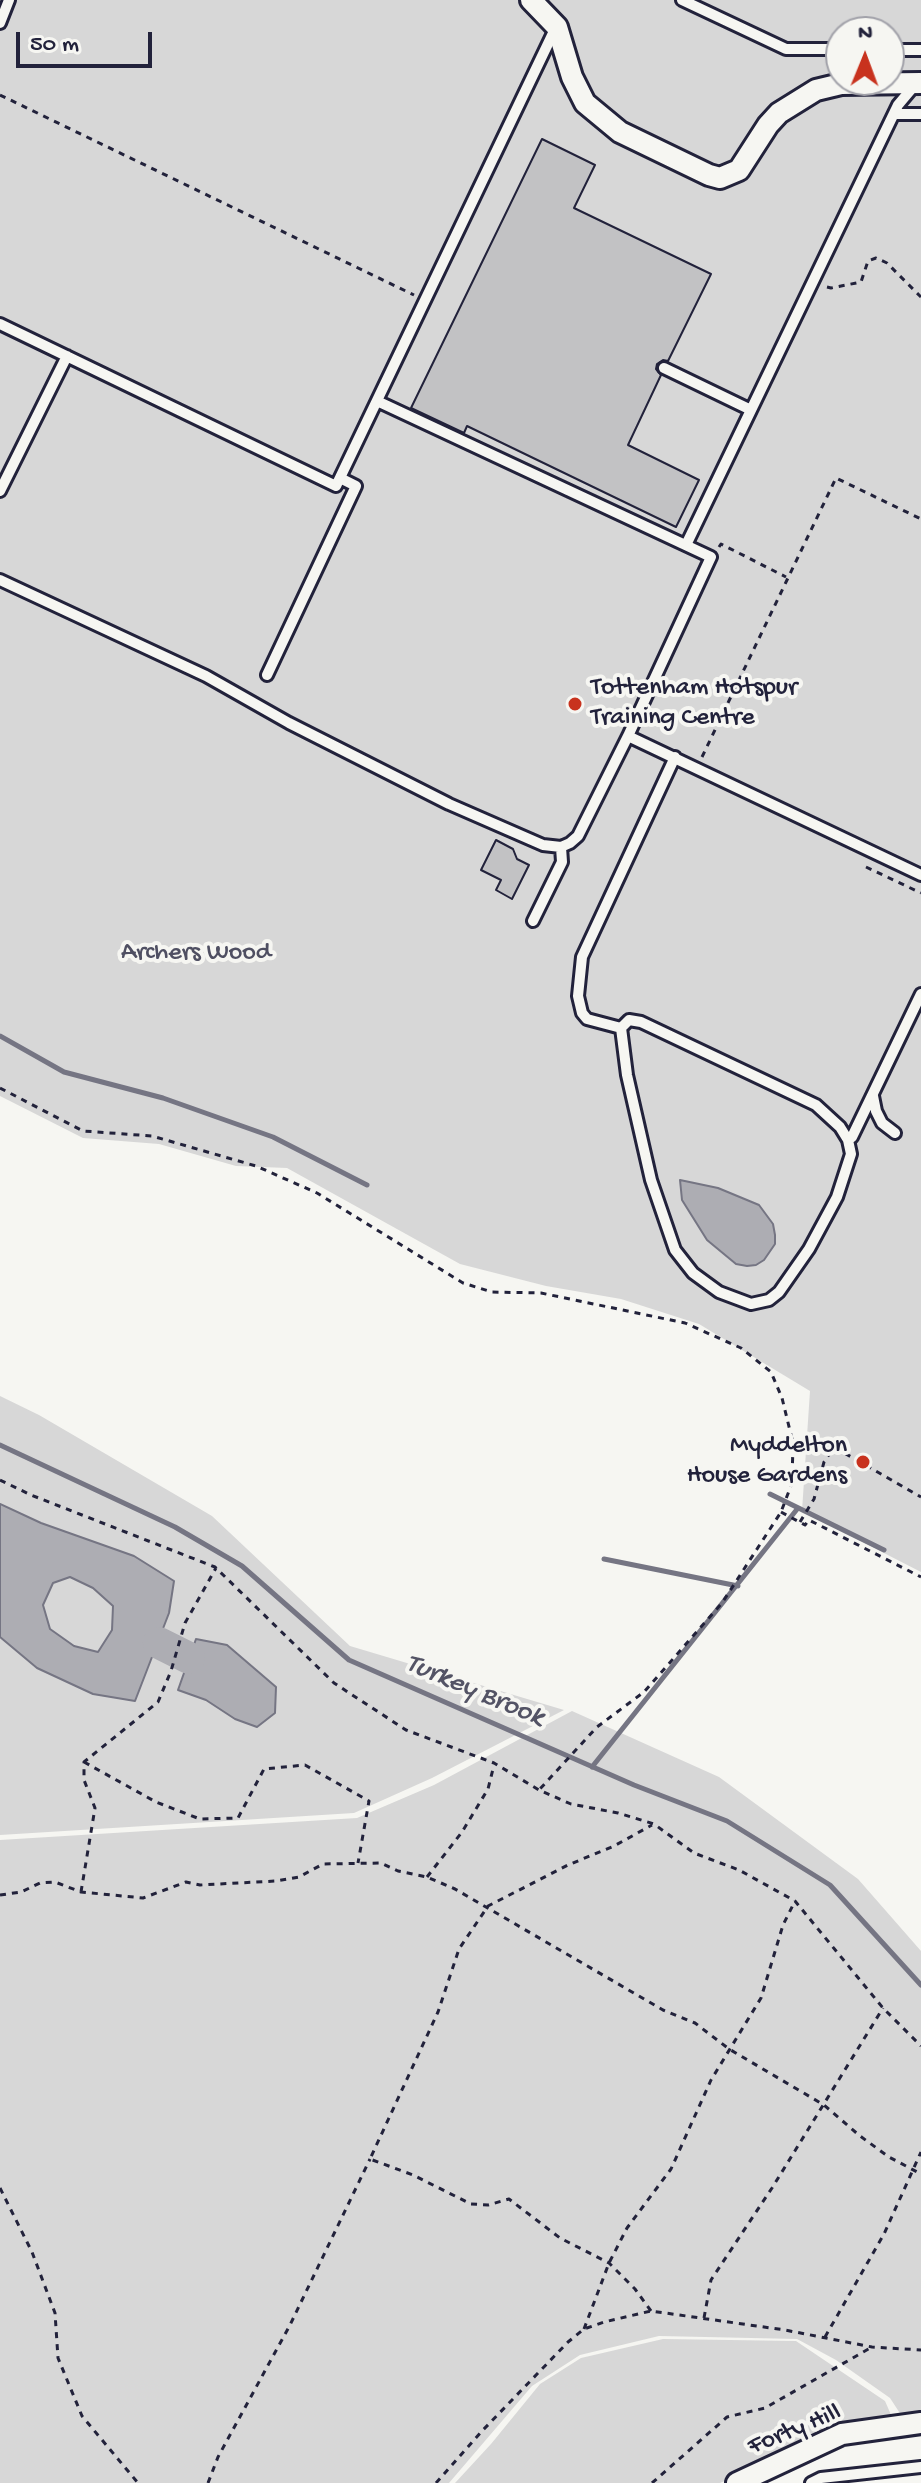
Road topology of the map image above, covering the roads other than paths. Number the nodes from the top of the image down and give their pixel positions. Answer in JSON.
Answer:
{"nodes":[{"id":1,"x":9,"y":0,"type":"edge"},
{"id":2,"x":531,"y":0,"type":"edge"},
{"id":3,"x":682,"y":0,"type":"edge"},
{"id":4,"x":0,"y":23,"type":"edge"},
{"id":5,"x":557,"y":27,"type":"junction"},
{"id":6,"x":825,"y":49,"type":"edge"},
{"id":7,"x":920,"y":83,"type":"edge"},
{"id":8,"x":894,"y":114,"type":"junction"},
{"id":9,"x":921,"y":114,"type":"edge"},
{"id":10,"x":0,"y":324,"type":"edge"},
{"id":11,"x":67,"y":356,"type":"junction"},
{"id":12,"x":664,"y":368,"type":"dead end"},
{"id":13,"x":377,"y":401,"type":"junction"},
{"id":14,"x":751,"y":410,"type":"junction"},
{"id":15,"x":340,"y":478,"type":"junction"},
{"id":16,"x":0,"y":491,"type":"edge"},
{"id":17,"x":686,"y":545,"type":"junction"},
{"id":18,"x":0,"y":580,"type":"edge"},
{"id":19,"x":267,"y":675,"type":"dead end"},
{"id":20,"x":628,"y":736,"type":"junction"},
{"id":21,"x":675,"y":757,"type":"junction"},
{"id":22,"x":561,"y":847,"type":"junction"},
{"id":23,"x":921,"y":875,"type":"edge"},
{"id":24,"x":533,"y":921,"type":"dead end"},
{"id":25,"x":921,"y":994,"type":"edge"},
{"id":26,"x":621,"y":1028,"type":"junction"},
{"id":27,"x":873,"y":1096,"type":"junction"},
{"id":28,"x":895,"y":1133,"type":"dead end"},
{"id":29,"x":848,"y":1140,"type":"junction"},
{"id":30,"x":921,"y":2423,"type":"edge"},
{"id":31,"x":921,"y":2467,"type":"edge"},
{"id":32,"x":737,"y":2483,"type":"edge"},
{"id":33,"x":811,"y":2483,"type":"edge"}],
"edges":[{"from":1,"to":4,"type":"lane"},
{"from":2,"to":5,"type":"street"},
{"from":3,"to":6,"type":"lane"},
{"from":5,"to":7,"type":"street"},
{"from":5,"to":13,"type":"lane"},
{"from":7,"to":8,"type":"lane"},
{"from":8,"to":9,"type":"lane"},
{"from":8,"to":14,"type":"lane"},
{"from":10,"to":11,"type":"lane"},
{"from":11,"to":15,"type":"lane"},
{"from":11,"to":16,"type":"lane"},
{"from":12,"to":14,"type":"lane"},
{"from":13,"to":15,"type":"lane"},
{"from":13,"to":17,"type":"lane"},
{"from":14,"to":17,"type":"lane"},
{"from":15,"to":19,"type":"lane"},
{"from":17,"to":20,"type":"lane"},
{"from":18,"to":22,"type":"lane"},
{"from":20,"to":21,"type":"lane"},
{"from":20,"to":22,"type":"lane"},
{"from":21,"to":23,"type":"lane"},
{"from":21,"to":26,"type":"lane"},
{"from":22,"to":24,"type":"lane"},
{"from":25,"to":27,"type":"lane"},
{"from":26,"to":29,"type":"lane"},
{"from":26,"to":29,"type":"lane"},
{"from":27,"to":28,"type":"lane"},
{"from":27,"to":29,"type":"lane"},
{"from":30,"to":32,"type":"street","name":"Forty Hill"},
{"from":31,"to":33,"type":"lane"}]}
